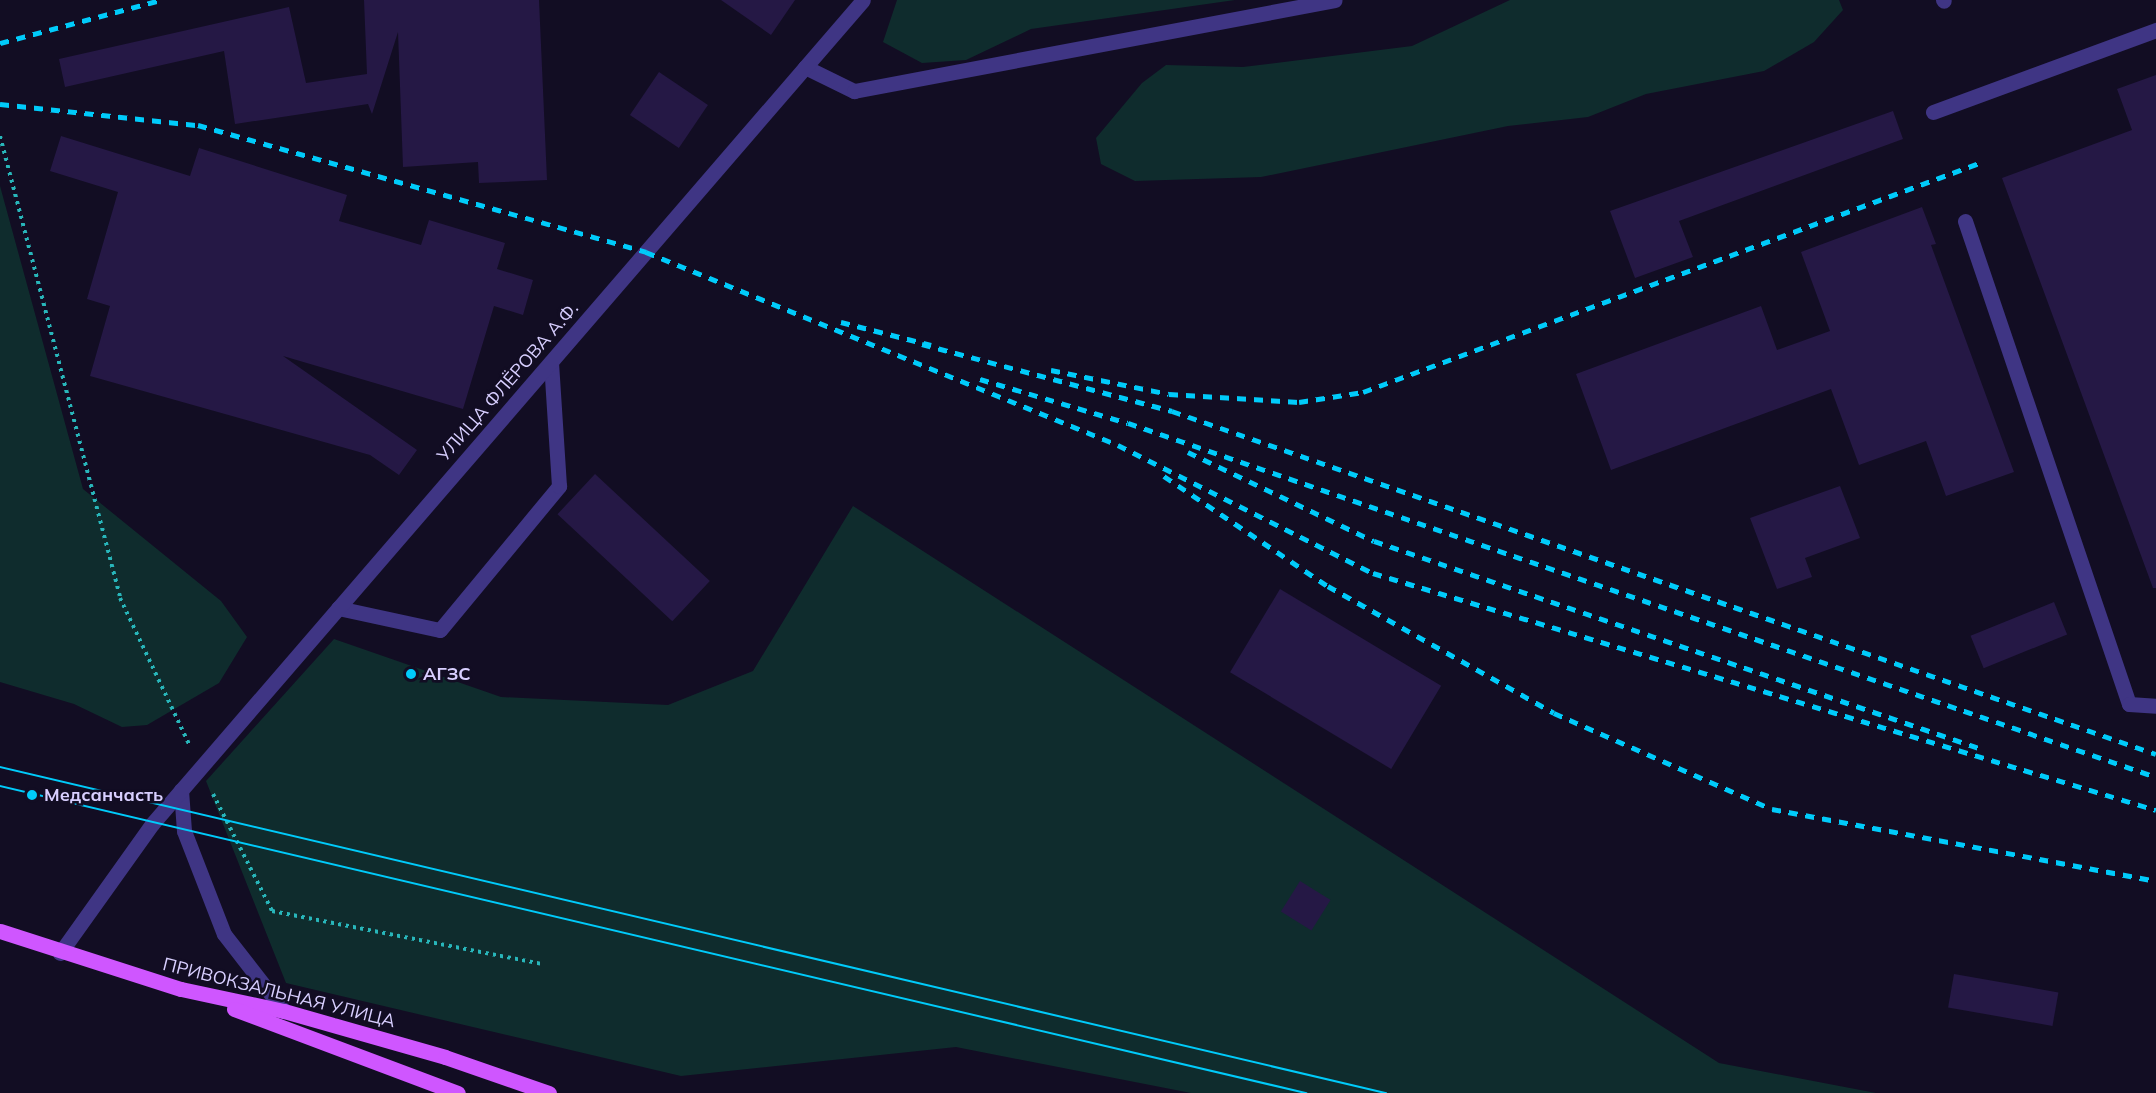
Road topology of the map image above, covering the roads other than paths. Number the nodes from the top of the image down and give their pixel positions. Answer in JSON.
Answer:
{"nodes":[{"id":1,"x":863,"y":0,"type":"edge"},
{"id":2,"x":1334,"y":0,"type":"edge"},
{"id":3,"x":2156,"y":30,"type":"edge"},
{"id":4,"x":805,"y":67,"type":"junction"},
{"id":5,"x":1933,"y":112,"type":"dead end"},
{"id":6,"x":1965,"y":221,"type":"dead end"},
{"id":7,"x":551,"y":362,"type":"junction"},
{"id":8,"x":338,"y":608,"type":"junction"},
{"id":9,"x":2156,"y":706,"type":"edge"},
{"id":10,"x":182,"y":790,"type":"junction"},
{"id":11,"x":0,"y":931,"type":"edge"},
{"id":12,"x":60,"y":953,"type":"junction"},
{"id":13,"x":181,"y":989,"type":"junction"},
{"id":14,"x":284,"y":1011,"type":"junction"},
{"id":15,"x":458,"y":1093,"type":"edge"},
{"id":16,"x":549,"y":1093,"type":"edge"}],
"edges":[{"from":1,"to":4,"type":"street","name":"УЛИЦА ФЛЁРОВА А.Ф."},
{"from":2,"to":4,"type":"street"},
{"from":3,"to":5,"type":"street"},
{"from":4,"to":7,"type":"street","name":"УЛИЦА ФЛЁРОВА А.Ф."},
{"from":6,"to":9,"type":"street"},
{"from":7,"to":8,"type":"street","name":"УЛИЦА ФЛЁРОВА А.Ф."},
{"from":7,"to":8,"type":"street"},
{"from":8,"to":10,"type":"street","name":"УЛИЦА ФЛЁРОВА А.Ф."},
{"from":10,"to":12,"type":"street","name":"УЛИЦА ФЛЁРОВА А.Ф."},
{"from":10,"to":14,"type":"street"},
{"from":11,"to":12,"type":"main road","name":"ПРИВОКЗАЛЬНАЯ УЛИЦА"},
{"from":12,"to":13,"type":"main road","name":"ПРИВОКЗАЛЬНАЯ УЛИЦА"},
{"from":13,"to":14,"type":"main road","name":"ПРИВОКЗАЛЬНАЯ УЛИЦА"},
{"from":13,"to":15,"type":"main road"},
{"from":14,"to":16,"type":"main road","name":"ПРИВОКЗАЛЬНАЯ УЛИЦА"}]}
